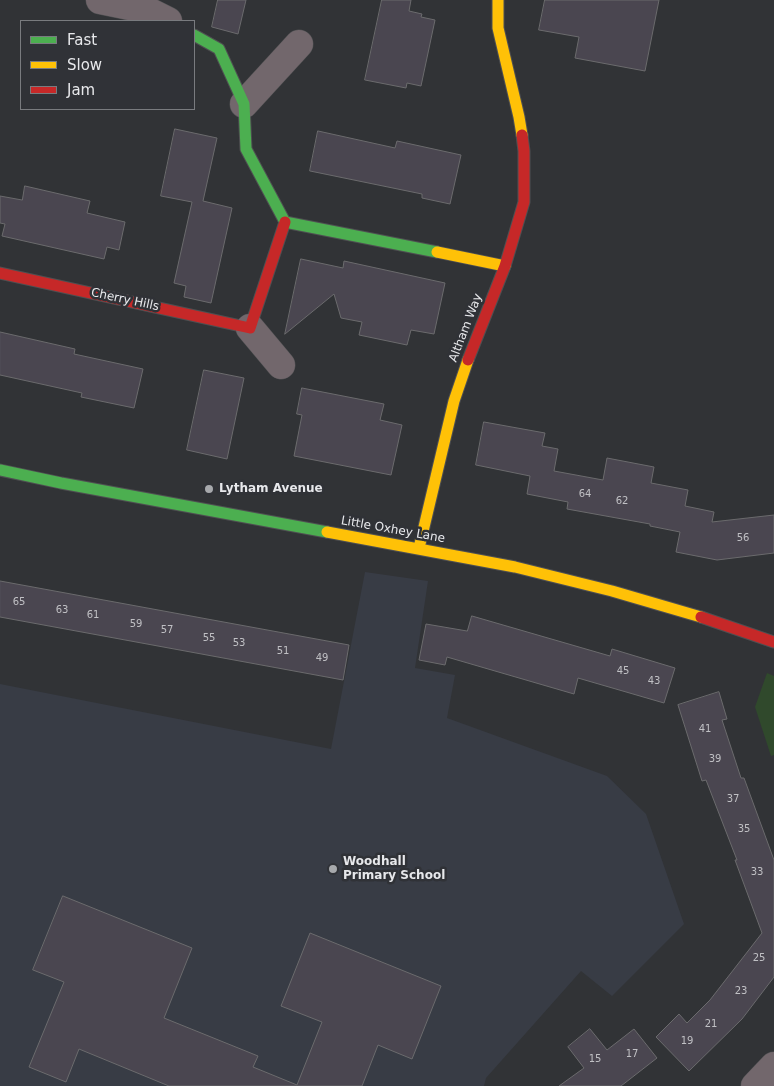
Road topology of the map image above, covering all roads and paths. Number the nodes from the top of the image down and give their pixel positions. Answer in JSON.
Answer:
{"nodes":[{"id":1,"x":100,"y":0,"type":"edge"},
{"id":2,"x":498,"y":0,"type":"edge"},
{"id":3,"x":166,"y":20,"type":"edge"},
{"id":4,"x":195,"y":36,"type":"edge"},
{"id":5,"x":299,"y":44,"type":"dead end"},
{"id":6,"x":244,"y":104,"type":"junction"},
{"id":7,"x":285,"y":222,"type":"junction"},
{"id":8,"x":504,"y":266,"type":"junction"},
{"id":9,"x":0,"y":273,"type":"edge"},
{"id":10,"x":250,"y":328,"type":"junction"},
{"id":11,"x":281,"y":365,"type":"dead end"},
{"id":12,"x":0,"y":470,"type":"edge"},
{"id":13,"x":419,"y":548,"type":"junction"},
{"id":14,"x":774,"y":642,"type":"edge"},
{"id":15,"x":774,"y":1066,"type":"edge"},
{"id":16,"x":755,"y":1086,"type":"edge"}],
"edges":[{"from":1,"to":3,"type":"street"},
{"from":2,"to":8,"type":"street","name":"Altham Way"},
{"from":4,"to":6,"type":"street"},
{"from":5,"to":6,"type":"street"},
{"from":6,"to":7,"type":"street"},
{"from":7,"to":8,"type":"street"},
{"from":7,"to":10,"type":"street"},
{"from":8,"to":13,"type":"street","name":"Altham Way"},
{"from":9,"to":10,"type":"street","name":"Cherry Hills"},
{"from":10,"to":11,"type":"street"},
{"from":12,"to":13,"type":"street","name":"Little Oxhey Lane"},
{"from":13,"to":14,"type":"street","name":"Little Oxhey Lane"},
{"from":15,"to":16,"type":"street"}]}
